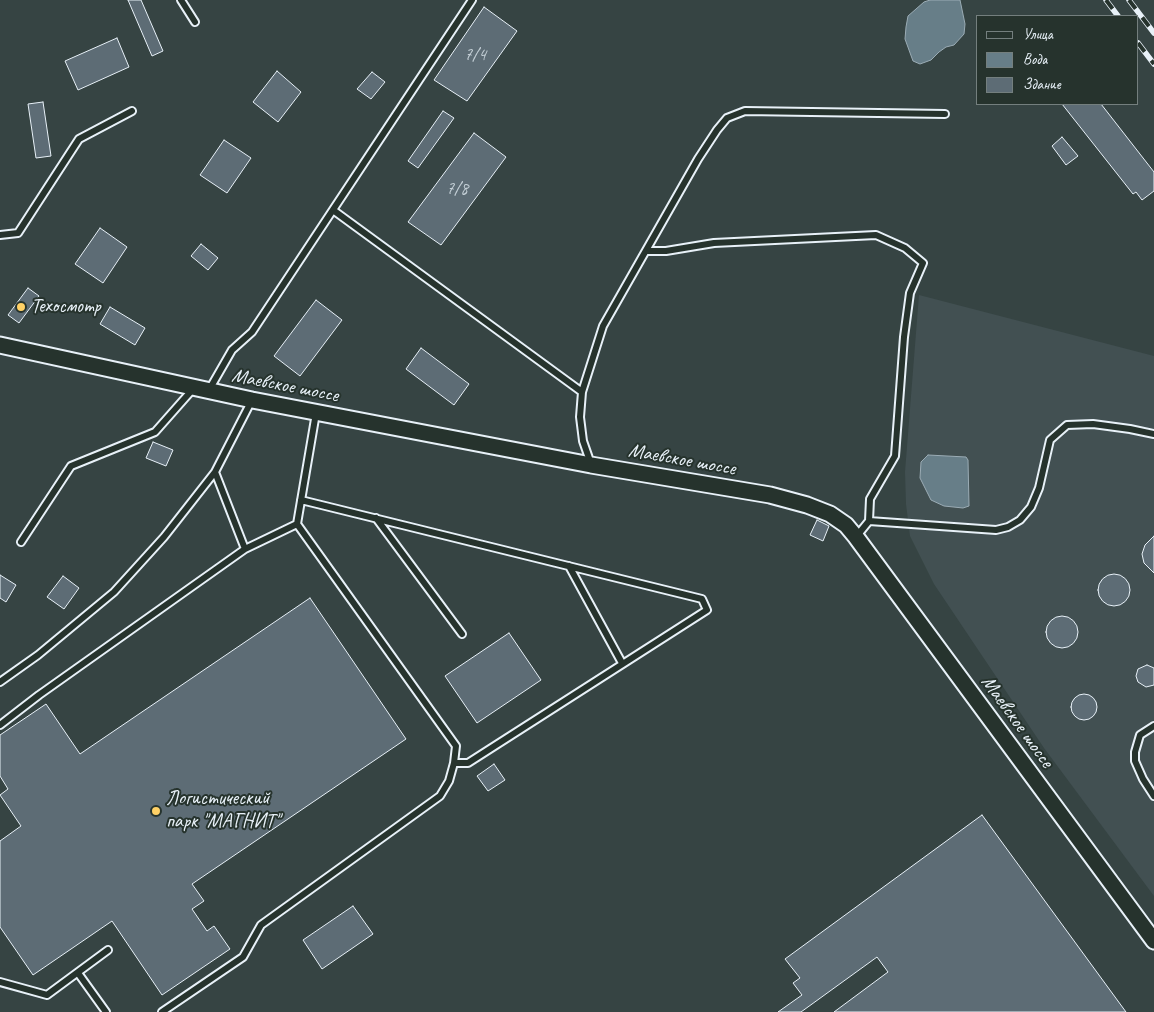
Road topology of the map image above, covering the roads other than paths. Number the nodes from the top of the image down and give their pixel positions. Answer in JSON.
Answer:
{"nodes":[{"id":1,"x":181,"y":0,"type":"edge"},
{"id":2,"x":472,"y":0,"type":"edge"},
{"id":3,"x":195,"y":22,"type":"dead end"},
{"id":4,"x":132,"y":111,"type":"dead end"},
{"id":5,"x":945,"y":114,"type":"dead end"},
{"id":6,"x":333,"y":210,"type":"junction"},
{"id":7,"x":0,"y":235,"type":"edge"},
{"id":8,"x":647,"y":251,"type":"junction"},
{"id":9,"x":0,"y":345,"type":"edge"},
{"id":10,"x":201,"y":389,"type":"junction"},
{"id":11,"x":582,"y":392,"type":"junction"},
{"id":12,"x":252,"y":400,"type":"junction"},
{"id":13,"x":316,"y":413,"type":"junction"},
{"id":14,"x":1154,"y":434,"type":"edge"},
{"id":15,"x":591,"y":465,"type":"junction"},
{"id":16,"x":215,"y":472,"type":"junction"},
{"id":17,"x":301,"y":500,"type":"junction"},
{"id":18,"x":376,"y":518,"type":"junction"},
{"id":19,"x":869,"y":521,"type":"junction"},
{"id":20,"x":297,"y":524,"type":"junction"},
{"id":21,"x":856,"y":537,"type":"junction"},
{"id":22,"x":20,"y":542,"type":"dead end"},
{"id":23,"x":245,"y":549,"type":"junction"},
{"id":24,"x":569,"y":566,"type":"junction"},
{"id":25,"x":462,"y":634,"type":"dead end"},
{"id":26,"x":622,"y":663,"type":"junction"},
{"id":27,"x":0,"y":682,"type":"edge"},
{"id":28,"x":0,"y":725,"type":"edge"},
{"id":29,"x":1154,"y":726,"type":"edge"},
{"id":30,"x":454,"y":762,"type":"junction"},
{"id":31,"x":1154,"y":796,"type":"edge"},
{"id":32,"x":1140,"y":923,"type":"junction"},
{"id":33,"x":1154,"y":932,"type":"edge"},
{"id":34,"x":1154,"y":941,"type":"edge"},
{"id":35,"x":108,"y":950,"type":"dead end"},
{"id":36,"x":78,"y":973,"type":"junction"},
{"id":37,"x":0,"y":982,"type":"edge"},
{"id":38,"x":106,"y":1012,"type":"edge"},
{"id":39,"x":162,"y":1012,"type":"edge"}],
"edges":[{"from":1,"to":3,"type":"lane"},
{"from":2,"to":6,"type":"lane"},
{"from":4,"to":7,"type":"lane"},
{"from":5,"to":8,"type":"lane"},
{"from":6,"to":10,"type":"lane"},
{"from":6,"to":11,"type":"lane"},
{"from":8,"to":11,"type":"lane"},
{"from":8,"to":19,"type":"lane"},
{"from":9,"to":10,"type":"street","name":"Маевское шоссе"},
{"from":10,"to":12,"type":"street","name":"Маевское шоссе"},
{"from":10,"to":22,"type":"lane"},
{"from":11,"to":15,"type":"lane"},
{"from":12,"to":13,"type":"street","name":"Маевское шоссе"},
{"from":12,"to":16,"type":"lane"},
{"from":13,"to":15,"type":"street","name":"Маевское шоссе"},
{"from":13,"to":17,"type":"lane"},
{"from":14,"to":19,"type":"lane"},
{"from":15,"to":21,"type":"street","name":"Маевское шоссе"},
{"from":16,"to":23,"type":"lane"},
{"from":16,"to":27,"type":"lane"},
{"from":17,"to":18,"type":"lane"},
{"from":17,"to":20,"type":"lane"},
{"from":18,"to":24,"type":"lane"},
{"from":18,"to":25,"type":"lane"},
{"from":19,"to":21,"type":"lane"},
{"from":20,"to":23,"type":"lane"},
{"from":20,"to":30,"type":"lane"},
{"from":21,"to":32,"type":"street","name":"Маевское шоссе"},
{"from":23,"to":28,"type":"lane"},
{"from":24,"to":26,"type":"lane"},
{"from":24,"to":26,"type":"lane"},
{"from":26,"to":30,"type":"lane"},
{"from":29,"to":31,"type":"lane"},
{"from":30,"to":39,"type":"lane"},
{"from":32,"to":33,"type":"lane"},
{"from":32,"to":34,"type":"street","name":"Маевское шоссе"},
{"from":35,"to":36,"type":"lane"},
{"from":36,"to":37,"type":"lane"},
{"from":36,"to":38,"type":"lane"}]}
